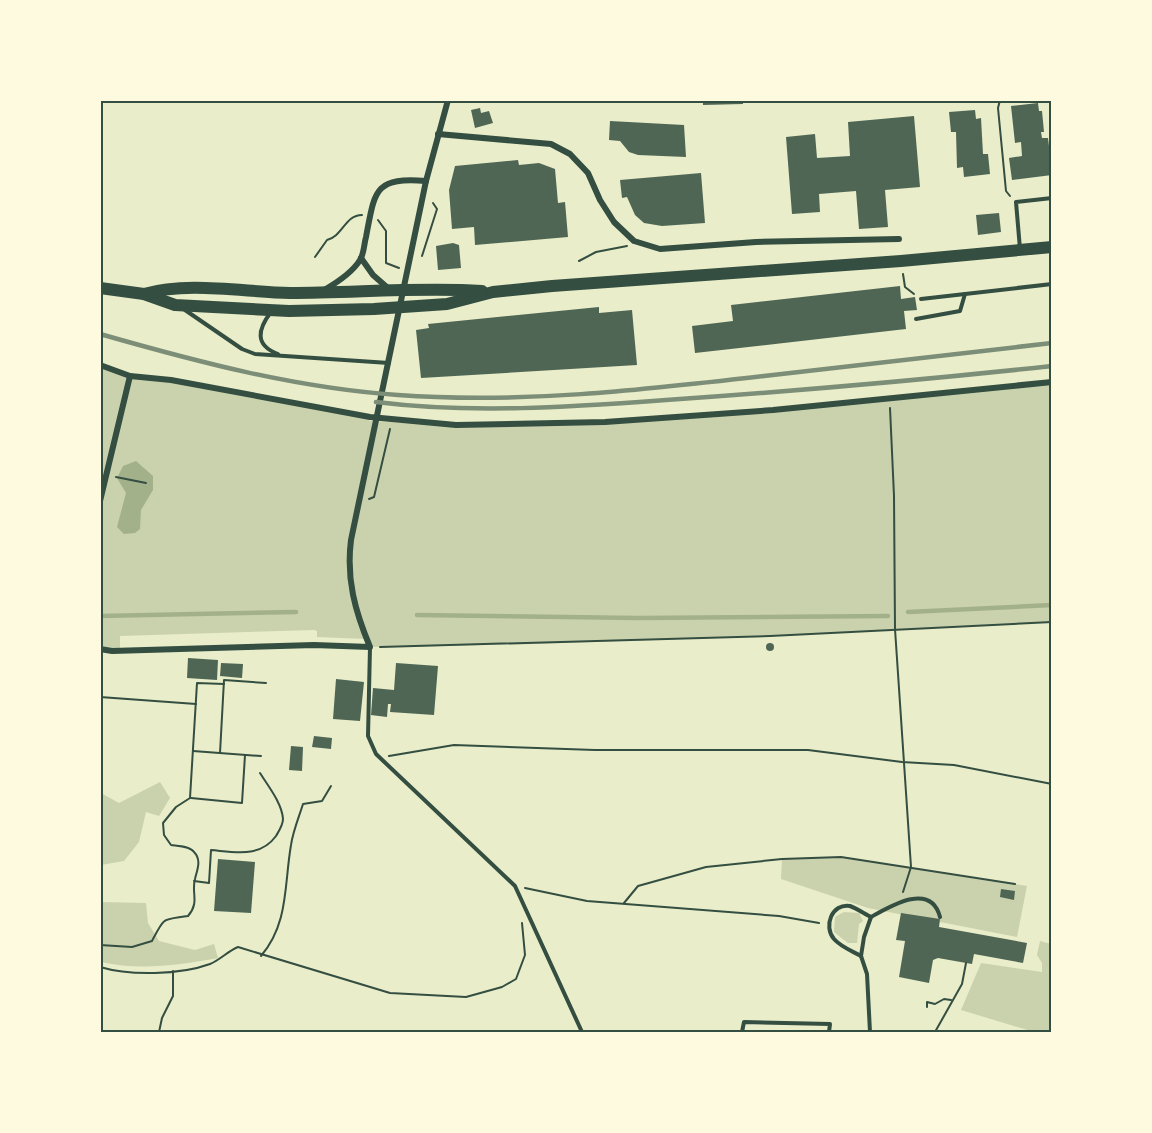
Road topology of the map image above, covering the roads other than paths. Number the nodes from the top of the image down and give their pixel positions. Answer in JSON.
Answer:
{"nodes":[{"id":1,"x":448,"y":100,"type":"edge"},
{"id":2,"x":438,"y":134,"type":"junction"},
{"id":3,"x":426,"y":181,"type":"junction"},
{"id":4,"x":1052,"y":198,"type":"edge"},
{"id":5,"x":899,"y":239,"type":"dead end"},
{"id":6,"x":1052,"y":247,"type":"edge"},
{"id":7,"x":1020,"y":249,"type":"junction"},
{"id":8,"x":362,"y":258,"type":"junction"},
{"id":9,"x":1052,"y":284,"type":"edge"},
{"id":10,"x":100,"y":288,"type":"edge"},
{"id":11,"x":395,"y":292,"type":"junction"},
{"id":12,"x":493,"y":292,"type":"junction"},
{"id":13,"x":319,"y":293,"type":"junction"},
{"id":14,"x":144,"y":294,"type":"junction"},
{"id":15,"x":965,"y":294,"type":"junction"},
{"id":16,"x":921,"y":298,"type":"road end"},
{"id":17,"x":175,"y":305,"type":"junction"},
{"id":18,"x":272,"y":310,"type":"junction"},
{"id":19,"x":916,"y":319,"type":"dead end"},
{"id":20,"x":282,"y":355,"type":"junction"},
{"id":21,"x":389,"y":363,"type":"junction"},
{"id":22,"x":100,"y":365,"type":"edge"},
{"id":23,"x":130,"y":376,"type":"junction"},
{"id":24,"x":1052,"y":382,"type":"edge"},
{"id":25,"x":100,"y":501,"type":"edge"},
{"id":26,"x":370,"y":647,"type":"junction"},
{"id":27,"x":100,"y":649,"type":"edge"},
{"id":28,"x":871,"y":917,"type":"junction"},
{"id":29,"x":940,"y":917,"type":"dead end"},
{"id":30,"x":861,"y":956,"type":"junction"},
{"id":31,"x":582,"y":1032,"type":"edge"},
{"id":32,"x":742,"y":1032,"type":"edge"},
{"id":33,"x":829,"y":1032,"type":"edge"},
{"id":34,"x":870,"y":1032,"type":"edge"}],
"edges":[{"from":1,"to":2,"type":"street"},
{"from":2,"to":3,"type":"street"},
{"from":2,"to":5,"type":"street"},
{"from":3,"to":8,"type":"street"},
{"from":3,"to":21,"type":"street"},
{"from":4,"to":7,"type":"lane"},
{"from":6,"to":7,"type":"main road"},
{"from":7,"to":12,"type":"main road"},
{"from":8,"to":11,"type":"street"},
{"from":8,"to":13,"type":"street"},
{"from":9,"to":15,"type":"lane"},
{"from":10,"to":14,"type":"main road"},
{"from":11,"to":12,"type":"main road"},
{"from":11,"to":13,"type":"main road"},
{"from":12,"to":18,"type":"main road"},
{"from":13,"to":14,"type":"main road"},
{"from":14,"to":17,"type":"main road"},
{"from":15,"to":16,"type":"lane"},
{"from":15,"to":19,"type":"lane"},
{"from":17,"to":18,"type":"main road"},
{"from":17,"to":20,"type":"lane"},
{"from":18,"to":20,"type":"lane"},
{"from":20,"to":21,"type":"lane"},
{"from":21,"to":26,"type":"street"},
{"from":22,"to":23,"type":"street"},
{"from":23,"to":24,"type":"street"},
{"from":23,"to":25,"type":"street"},
{"from":26,"to":27,"type":"street"},
{"from":26,"to":31,"type":"lane"},
{"from":28,"to":29,"type":"lane"},
{"from":28,"to":30,"type":"lane"},
{"from":28,"to":30,"type":"lane"},
{"from":30,"to":34,"type":"lane"},
{"from":32,"to":33,"type":"lane"}]}
